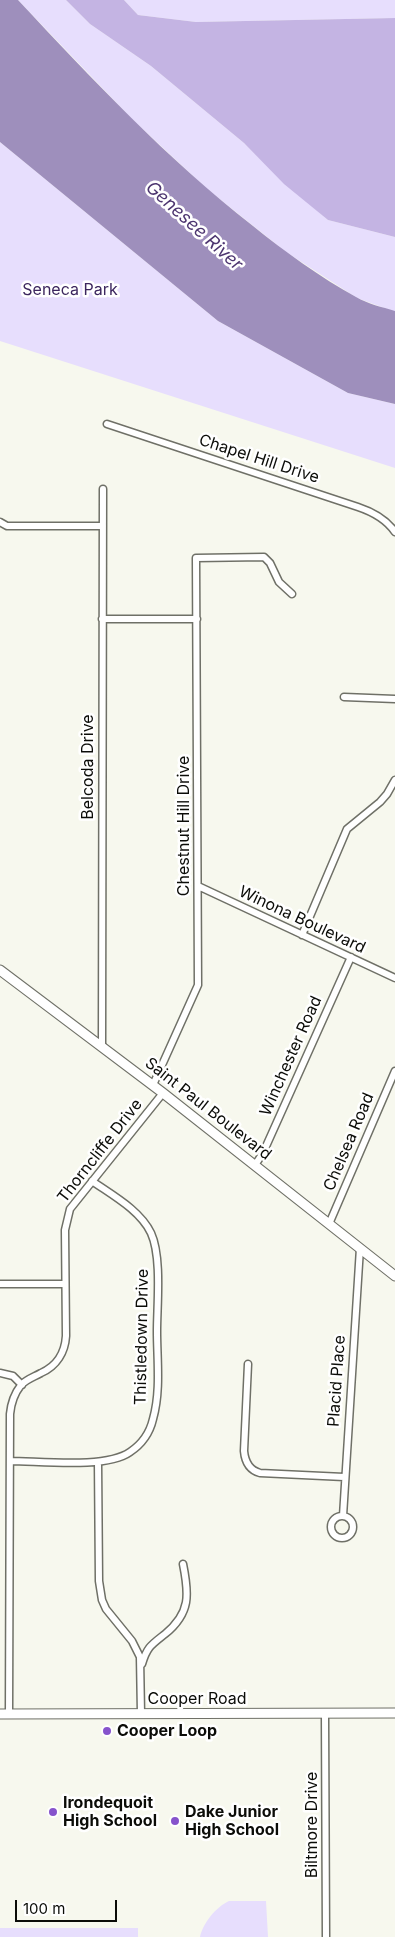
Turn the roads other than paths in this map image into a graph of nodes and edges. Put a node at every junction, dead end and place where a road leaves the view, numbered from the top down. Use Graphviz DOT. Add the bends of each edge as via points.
graph roads {
  1 [pos="107,424"];
  2 [pos="103,489"];
  3 [pos="0,522"];
  4 [pos="103,526"];
  5 [pos="395,532"];
  6 [pos="292,594"];
  7 [pos="196,618"];
  8 [pos="102,619"];
  9 [pos="344,697"];
  10 [pos="395,699"];
  11 [pos="395,780"];
  12 [pos="198,886"];
  13 [pos="302,935"];
  14 [pos="350,957"];
  15 [pos="0,970"];
  16 [pos="395,978"];
  17 [pos="102,1046"];
  18 [pos="395,1071"];
  19 [pos="152,1085"];
  20 [pos="163,1093"];
  21 [pos="255,1166"];
  22 [pos="92,1180"];
  23 [pos="329,1224"];
  24 [pos="360,1248"];
  25 [pos="395,1276"];
  26 [pos="0,1284"];
  27 [pos="65,1284"];
  28 [pos="248,1364"];
  29 [pos="0,1373"];
  30 [pos="22,1385"];
  31 [pos="10,1461"];
  32 [pos="98,1462"];
  33 [pos="344,1476"];
  34 [pos="342,1516"];
  35 [pos="183,1564"];
  36 [pos="141,1665"];
  37 [pos="4,1714"];
  38 [pos="141,1714"];
  39 [pos="325,1714"];
  40 [pos="395,1714"];
  41 [pos="326,1937"];
  1 -- 5 [label="street, Chapel Hill Drive" via="358,506 378,516"];
  2 -- 4 [label="street, Belcoda Drive"];
  3 -- 4 [label="street" via="7,526"];
  4 -- 8 [label="street, Belcoda Drive"];
  6 -- 7 [label="street, Chestnut Hill Drive" via="279,582 264,557 196,558"];
  7 -- 8 [label="street"];
  7 -- 12 [label="street, Chestnut Hill Drive"];
  8 -- 17 [label="street, Belcoda Drive"];
  9 -- 10 [label="street"];
  11 -- 13 [label="street" via="388,794 347,829"];
  12 -- 13 [label="street, Winona Boulevard"];
  12 -- 19 [label="street, Chestnut Hill Drive" via="198,985"];
  13 -- 14 [label="street, Winona Boulevard"];
  14 -- 16 [label="street, Winona Boulevard"];
  14 -- 21 [label="street, Winchester Road"];
  15 -- 17 [label="main road, Saint Paul Boulevard"];
  17 -- 19 [label="main road, Saint Paul Boulevard"];
  18 -- 23 [label="street, Chelsea Road"];
  19 -- 20 [label="main road, Saint Paul Boulevard"];
  20 -- 21 [label="main road, Saint Paul Boulevard"];
  20 -- 22 [label="street, Thorncliffe Drive"];
  21 -- 23 [label="main road, Saint Paul Boulevard"];
  22 -- 27 [label="street, Thorncliffe Drive" via="67,1218"];
  22 -- 32 [label="street, Thistledown Drive" via="144,1223 154,1243 157,1265 157,1396 153,1419 145,1437 135,1448 120,1458"];
  23 -- 24 [label="main road, Saint Paul Boulevard"];
  24 -- 25 [label="main road, Saint Paul Boulevard"];
  24 -- 33 [label="street, Placid Place"];
  26 -- 27 [label="street"];
  27 -- 30 [label="street, Thorncliffe Drive" via="64,1348 50,1368"];
  28 -- 33 [label="street" via="244,1451 248,1466 260,1473"];
  29 -- 30 [label="street" via="13,1376"];
  30 -- 31 [label="street" via="12,1402"];
  31 -- 32 [label="street, Thistledown Drive"];
  31 -- 37 [label="street"];
  32 -- 36 [label="street" via="100,1592 106,1609 136,1647"];
  33 -- 34 [label="street, Placid Place"];
  35 -- 36 [label="street" via="188,1594 184,1611 175,1625 149,1647"];
  36 -- 38 [label="street"];
  37 -- 38 [label="main road, Cooper Road"];
  38 -- 39 [label="main road, Cooper Road"];
  39 -- 40 [label="main road, Cooper Road"];
  39 -- 41 [label="street, Biltmore Drive"];
}
